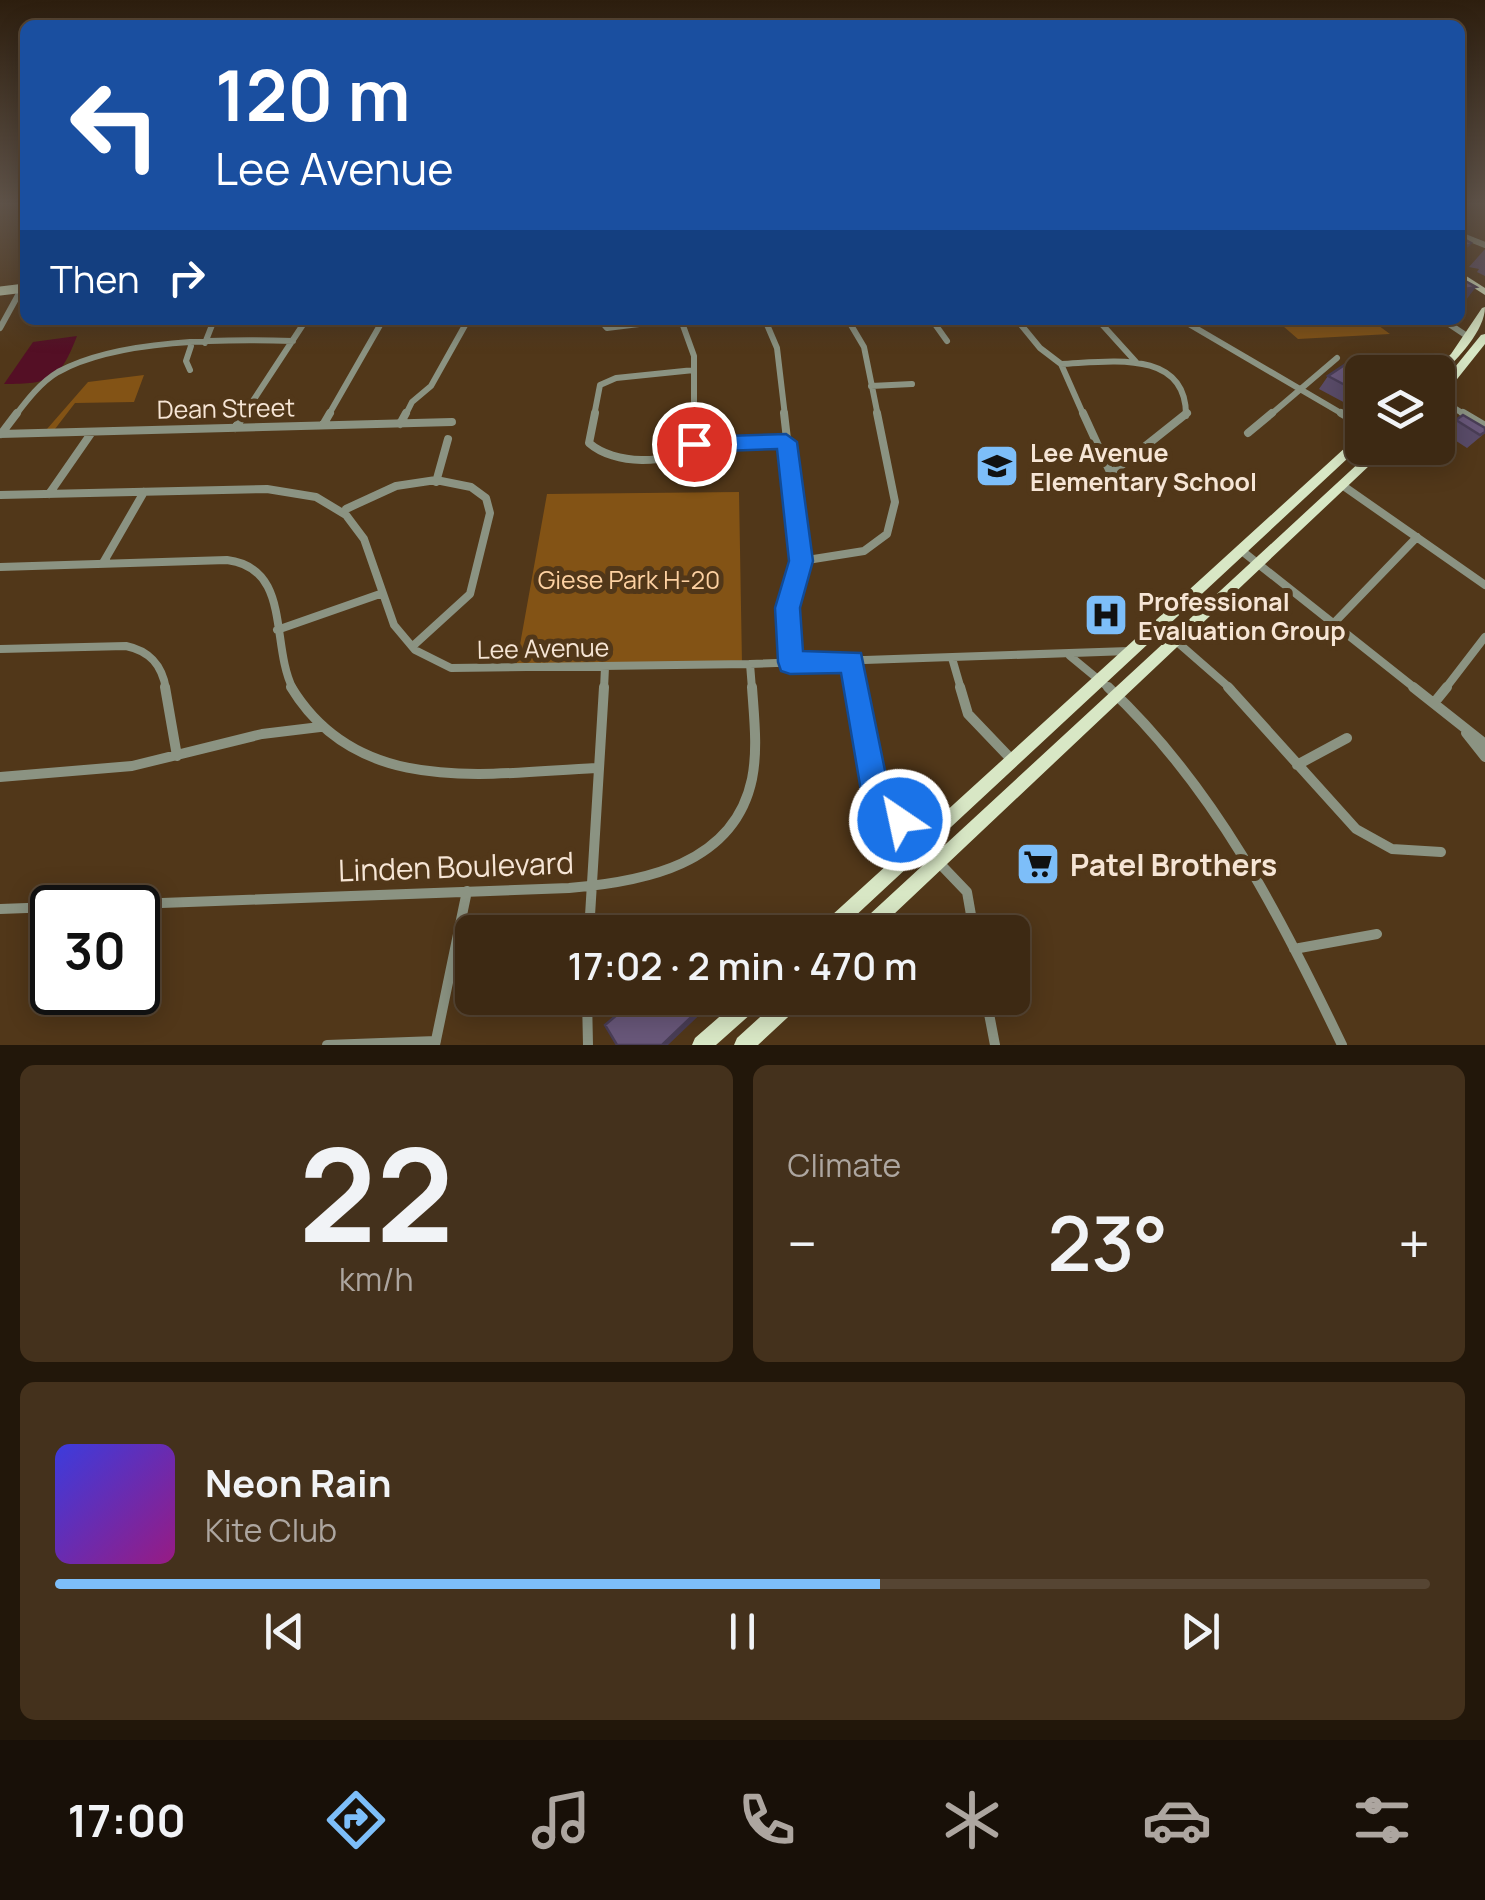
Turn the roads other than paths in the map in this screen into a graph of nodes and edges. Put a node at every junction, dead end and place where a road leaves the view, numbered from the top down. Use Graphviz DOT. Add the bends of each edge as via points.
graph roads {
  1 [pos="20,296"];
  2 [pos="1485,310"];
  3 [pos="212,325"];
  4 [pos="303,325"];
  5 [pos="380,325"];
  6 [pos="465,325"];
  7 [pos="604,325"];
  8 [pos="631,325"];
  9 [pos="683,325"];
  10 [pos="767,325"];
  11 [pos="851,325"];
  12 [pos="935,325"];
  13 [pos="1021,325"];
  14 [pos="1103,325"];
  15 [pos="1191,325"];
  16 [pos="1451,325"];
  17 [pos="0,328"];
  18 [pos="1467,336"];
  19 [pos="1485,337"];
  20 [pos="292,341"];
  21 [pos="947,342"];
  22 [pos="204,344"];
  23 [pos="190,346"];
  24 [pos="1455,356"];
  25 [pos="1337,358"];
  26 [pos="1136,362"];
  27 [pos="1062,364"];
  28 [pos="190,370"];
  29 [pos="694,370"];
  30 [pos="1455,375"];
  31 [pos="912,384"];
  32 [pos="871,386"];
  33 [pos="1298,388"];
  34 [pos="1455,407"];
  35 [pos="1345,415"];
  36 [pos="452,422"];
  37 [pos="400,424"];
  38 [pos="323,425"];
  39 [pos="1485,426"];
  40 [pos="234,428"];
  41 [pos="93,431"];
  42 [pos="1248,433"];
  43 [pos="0,434"];
  44 [pos="448,439"];
  45 [pos="786,442"];
  46 [pos="694,444"];
  47 [pos="1345,456"];
  48 [pos="1364,465"];
  49 [pos="1111,474"];
  50 [pos="436,482"];
  51 [pos="1342,485"];
  52 [pos="1075,490"];
  53 [pos="144,492"];
  54 [pos="49,494"];
  55 [pos="0,496"];
  56 [pos="346,509"];
  57 [pos="1417,537"];
  58 [pos="1242,551"];
  59 [pos="801,561"];
  60 [pos="103,564"];
  61 [pos="1258,564"];
  62 [pos="0,566"];
  63 [pos="1485,584"];
  64 [pos="380,594"];
  65 [pos="1334,624"];
  66 [pos="277,630"];
  67 [pos="1485,637"];
  68 [pos="1176,641"];
  69 [pos="414,645"];
  70 [pos="0,649"];
  71 [pos="1134,651"];
  72 [pos="1066,654"];
  73 [pos="952,658"];
  74 [pos="852,661"];
  75 [pos="790,662"];
  76 [pos="750,664"];
  77 [pos="604,666"];
  78 [pos="1100,680"];
  79 [pos="1118,695"];
  80 [pos="1434,704"];
  81 [pos="1454,720"];
  82 [pos="320,727"];
  83 [pos="1347,738"];
  84 [pos="1485,744"];
  85 [pos="177,756"];
  86 [pos="1485,757"];
  87 [pos="1011,759"];
  88 [pos="1298,765"];
  89 [pos="596,768"];
  90 [pos="0,777"];
  91 [pos="924,844"];
  92 [pos="1440,852"];
  93 [pos="940,861"];
  94 [pos="591,886"];
  95 [pos="467,892"];
  96 [pos="0,908"];
  97 [pos="590,915"];
  98 [pos="845,915"];
  99 [pos="881,915"];
  100 [pos="971,915"];
  101 [pos="1377,934"];
  102 [pos="1294,949"];
  103 [pos="587,1015"];
  104 [pos="735,1015"];
  105 [pos="776,1015"];
  106 [pos="989,1015"];
  107 [pos="435,1043"];
  108 [pos="327,1045"];
  109 [pos="588,1045"];
  110 [pos="702,1045"];
  111 [pos="744,1045"];
  112 [pos="994,1045"];
  113 [pos="1342,1045"];
  1 -- 17 [label="street"];
  2 -- 18 [label="main road"];
  3 -- 22 [label="street"];
  4 -- 20 [label="street"];
  5 -- 38 [label="street"];
  6 -- 37 [label="street"];
  7 -- 8 [label="street"];
  9 -- 29 [label="street"];
  10 -- 45 [label="street" via="777,348"];
  11 -- 32 [label="street" via="864,346"];
  12 -- 21 [label="street"];
  13 -- 27 [label="street"];
  14 -- 26 [label="street"];
  15 -- 33 [label="street"];
  16 -- 18 [label="street"];
  18 -- 24 [label="main road"];
  19 -- 30 [label="main road"];
  20 -- 22 [label="street"];
  20 -- 40 [label="street"];
  22 -- 23 [label="street"];
  23 -- 28 [label="street"];
  23 -- 43 [label="street" via="68,367 44,383"];
  25 -- 33 [label="street"];
  26 -- 27 [label="street"];
  26 -- 49 [label="street" via="1154,363 1174,377 1188,415"];
  27 -- 49 [label="street"];
  29 -- 46 [label="street"];
  29 -- 46 [label="street" via="600,385 589,442 612,458 679,456"];
  31 -- 32 [label="street"];
  32 -- 59 [label="street" via="894,522 869,550"];
  33 -- 35 [label="street"];
  33 -- 42 [label="street"];
  34 -- 39 [label="street"];
  36 -- 37 [label="street, Dean Street"];
  37 -- 38 [label="street, Dean Street"];
  38 -- 40 [label="street, Dean Street"];
  40 -- 41 [label="street, Dean Street"];
  41 -- 43 [label="street, Dean Street"];
  41 -- 54 [label="street"];
  44 -- 50 [label="street"];
  45 -- 46 [label="street"];
  45 -- 59 [label="street"];
  47 -- 58 [label="main road"];
  48 -- 51 [label="main road"];
  49 -- 52 [label="street"];
  50 -- 56 [label="street" via="382,489"];
  50 -- 69 [label="street" via="475,489 490,513 470,594"];
  51 -- 57 [label="street"];
  51 -- 61 [label="main road"];
  53 -- 54 [label="street"];
  53 -- 56 [label="street" via="278,489"];
  53 -- 60 [label="street"];
  54 -- 55 [label="street"];
  56 -- 64 [label="street, Lee Avenue" via="370,549"];
  57 -- 63 [label="street"];
  57 -- 65 [label="street"];
  58 -- 61 [label="street"];
  58 -- 71 [label="main road"];
  59 -- 75 [label="street" via="788,608"];
  60 -- 62 [label="street"];
  60 -- 66 [label="street" via="247,563 268,582"];
  61 -- 65 [label="street"];
  61 -- 68 [label="main road"];
  64 -- 66 [label="street"];
  64 -- 69 [label="street, Lee Avenue" via="388,621"];
  65 -- 80 [label="street"];
  66 -- 82 [label="street" via="283,666"];
  67 -- 80 [label="street"];
  68 -- 79 [label="main road"];
  68 -- 88 [label="street" via="1239,696"];
  69 -- 77 [label="street, Lee Avenue" via="436,663 468,670"];
  70 -- 85 [label="street" via="144,650 163,672"];
  71 -- 72 [label="street, Lee Avenue"];
  71 -- 78 [label="main road"];
  72 -- 73 [label="street, Lee Avenue"];
  72 -- 78 [label="street"];
  73 -- 74 [label="street, Lee Avenue"];
  73 -- 87 [label="street" via="968,714"];
  74 -- 75 [label="street, Lee Avenue"];
  74 -- 91 [label="street" via="876,797"];
  75 -- 76 [label="street, Lee Avenue"];
  76 -- 77 [label="street, Lee Avenue"];
  76 -- 94 [label="street, Linden Boulevard" via="753,773 731,824 674,868 636,882"];
  77 -- 89 [label="street"];
  78 -- 79 [label="street"];
  78 -- 87 [label="main road"];
  79 -- 93 [label="main road"];
  79 -- 102 [label="street" via="1207,802"];
  80 -- 81 [label="street"];
  81 -- 84 [label="street"];
  81 -- 86 [label="street"];
  82 -- 85 [label="street"];
  82 -- 89 [label="street" via="380,761 414,770"];
  83 -- 88 [label="street"];
  85 -- 90 [label="street" via="82,773"];
  87 -- 91 [label="main road"];
  88 -- 92 [label="street" via="1365,834 1392,849"];
  89 -- 94 [label="street"];
  91 -- 93 [label="street"];
  91 -- 98 [label="main road"];
  93 -- 99 [label="main road"];
  93 -- 100 [label="street" via="967,892"];
  94 -- 95 [label="street, Linden Boulevard"];
  94 -- 97 [label="street"];
  95 -- 96 [label="street, Linden Boulevard"];
  95 -- 107 [label="street"];
  101 -- 102 [label="street"];
  102 -- 113 [label="street"];
  103 -- 109 [label="street"];
  104 -- 110 [label="main road"];
  105 -- 111 [label="main road"];
  106 -- 112 [label="street"];
  107 -- 108 [label="street"];
}
